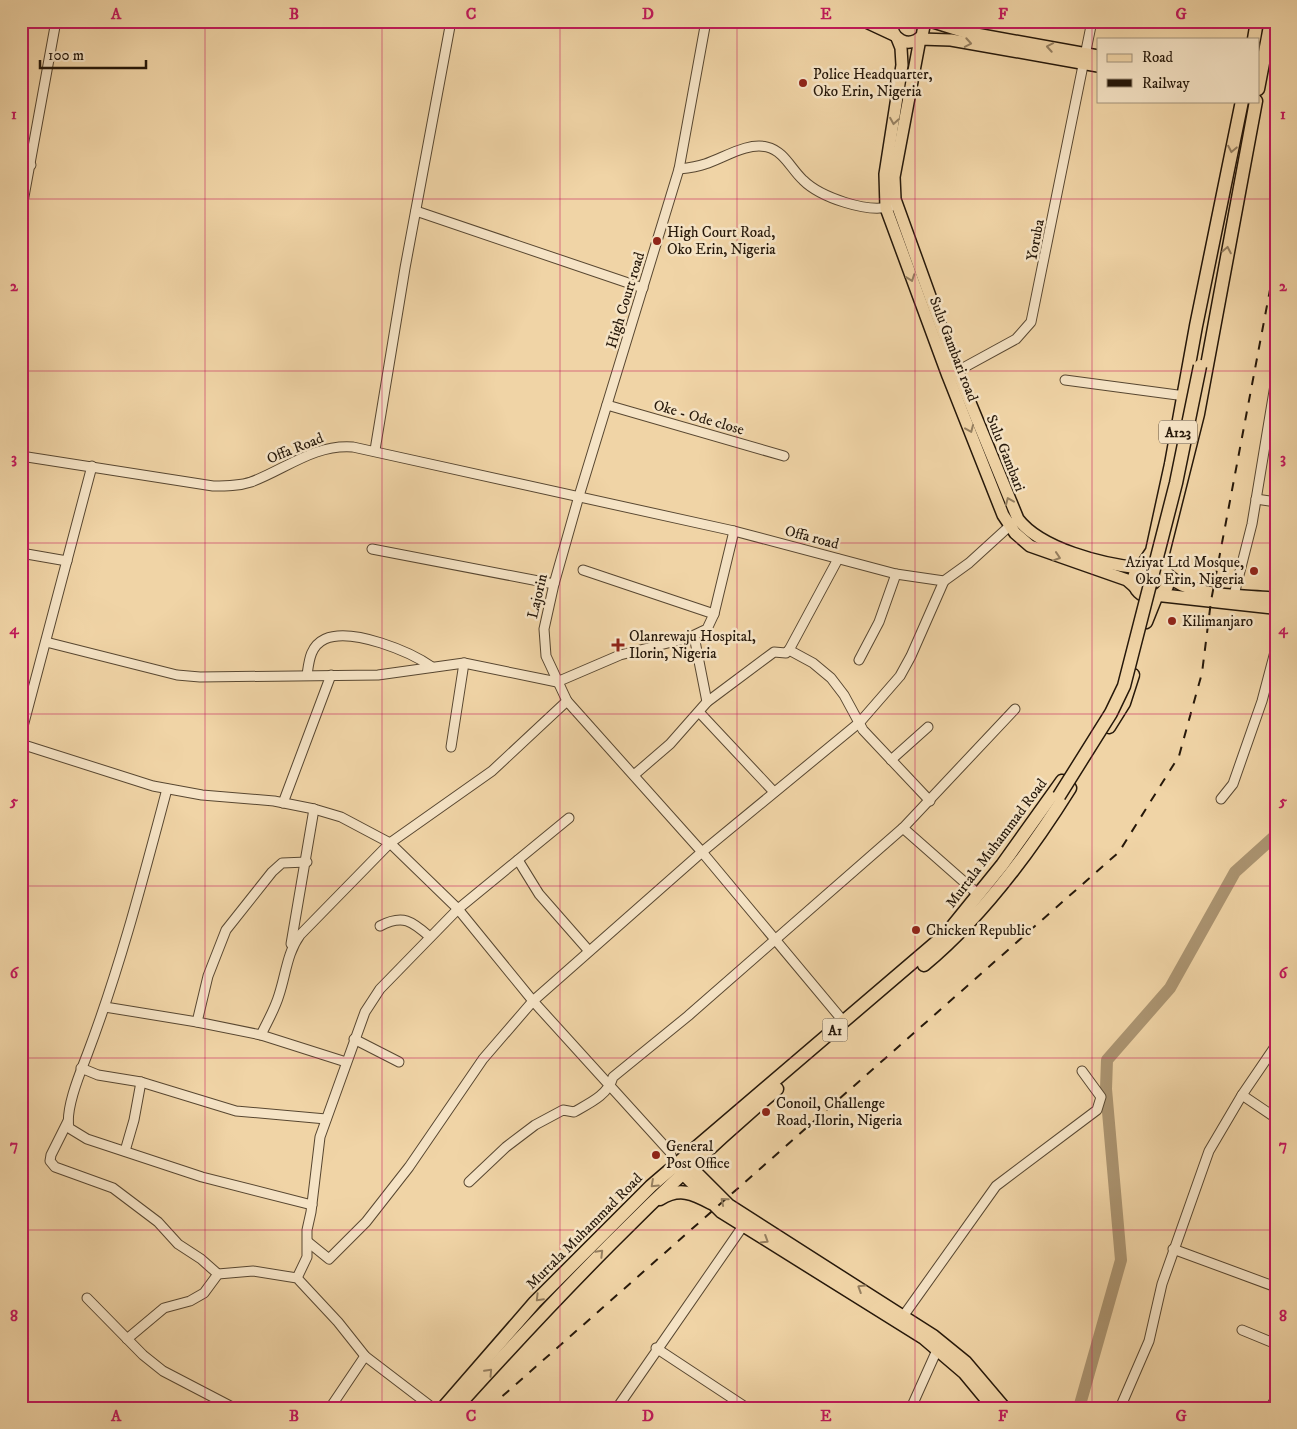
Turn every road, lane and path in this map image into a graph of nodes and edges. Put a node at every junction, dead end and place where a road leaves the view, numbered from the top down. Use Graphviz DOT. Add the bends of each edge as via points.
graph roads {
  1 [pos="56,21"];
  2 [pos="451,21"];
  3 [pos="706,21"];
  4 [pos="864,21"];
  5 [pos="892,21"];
  6 [pos="925,21"];
  7 [pos="930,21"];
  8 [pos="1092,21"];
  9 [pos="1257,21"];
  10 [pos="1271,21"];
  11 [pos="896,37"];
  12 [pos="1254,38"];
  13 [pos="920,39"];
  14 [pos="1097,56"];
  15 [pos="1085,59"];
  16 [pos="1097,65"];
  17 [pos="1260,78"];
  18 [pos="1242,102"];
  19 [pos="1256,102"];
  20 [pos="21,164"];
  21 [pos="31,165"];
  22 [pos="679,169"];
  23 [pos="891,206"];
  24 [pos="416,212"];
  25 [pos="21,213"];
  26 [pos="643,288"];
  27 [pos="1204,295"];
  28 [pos="1218,298"];
  29 [pos="1198,366"];
  30 [pos="952,374"];
  31 [pos="1276,379"];
  32 [pos="1064,380"];
  33 [pos="1185,396"];
  34 [pos="607,405"];
  35 [pos="374,450"];
  36 [pos="21,456"];
  37 [pos="784,456"];
  38 [pos="92,466"];
  39 [pos="579,496"];
  40 [pos="1256,499"];
  41 [pos="1276,502"];
  42 [pos="1014,522"];
  43 [pos="734,531"];
  44 [pos="372,549"];
  45 [pos="21,553"];
  46 [pos="838,558"];
  47 [pos="67,561"];
  48 [pos="1140,567"];
  49 [pos="583,570"];
  50 [pos="1165,572"];
  51 [pos="896,574"];
  52 [pos="944,581"];
  53 [pos="554,584"];
  54 [pos="1138,590"];
  55 [pos="1234,595"];
  56 [pos="1157,596"];
  57 [pos="1276,599"];
  58 [pos="1276,608"];
  59 [pos="714,614"];
  60 [pos="694,636"];
  61 [pos="46,642"];
  62 [pos="1276,648"];
  63 [pos="789,650"];
  64 [pos="859,660"];
  65 [pos="464,663"];
  66 [pos="432,667"];
  67 [pos="307,675"];
  68 [pos="331,675"];
  69 [pos="557,682"];
  70 [pos="568,701"];
  71 [pos="707,702"];
  72 [pos="1015,708"];
  73 [pos="699,712"];
  74 [pos="860,722"];
  75 [pos="928,727"];
  76 [pos="21,734"];
  77 [pos="21,744"];
  78 [pos="451,747"];
  79 [pos="891,760"];
  80 [pos="634,775"];
  81 [pos="167,789"];
  82 [pos="774,792"];
  83 [pos="1221,799"];
  84 [pos="930,801"];
  85 [pos="283,803"];
  86 [pos="314,809"];
  87 [pos="569,818"];
  88 [pos="903,828"];
  89 [pos="390,843"];
  90 [pos="702,852"];
  91 [pos="518,860"];
  92 [pos="307,862"];
  93 [pos="1007,868"];
  94 [pos="979,895"];
  95 [pos="458,908"];
  96 [pos="380,926"];
  97 [pos="430,936"];
  98 [pos="775,939"];
  99 [pos="290,952"];
  100 [pos="589,952"];
  101 [pos="533,1002"];
  102 [pos="105,1007"];
  103 [pos="197,1022"];
  104 [pos="844,1022"];
  105 [pos="261,1035"];
  106 [pos="354,1039"];
  107 [pos="1276,1045"];
  108 [pos="346,1062"];
  109 [pos="399,1062"];
  110 [pos="82,1068"];
  111 [pos="1082,1071"];
  112 [pos="141,1082"];
  113 [pos="610,1087"];
  114 [pos="1242,1095"];
  115 [pos="1276,1118"];
  116 [pos="326,1119"];
  117 [pos="68,1121"];
  118 [pos="125,1152"];
  119 [pos="682,1165"];
  120 [pos="469,1182"];
  121 [pos="711,1203"];
  122 [pos="312,1205"];
  123 [pos="645,1208"];
  124 [pos="744,1226"];
  125 [pos="308,1242"];
  126 [pos="1174,1249"];
  127 [pos="218,1274"];
  128 [pos="297,1278"];
  129 [pos="1276,1287"];
  130 [pos="87,1298"];
  131 [pos="904,1315"];
  132 [pos="1242,1330"];
  133 [pos="127,1340"];
  134 [pos="1276,1344"];
  135 [pos="656,1348"];
  136 [pos="937,1350"];
  137 [pos="365,1356"];
  138 [pos="1276,1398"];
  139 [pos="234,1408"];
  140 [pos="330,1408"];
  141 [pos="433,1408"];
  142 [pos="443,1408"];
  143 [pos="456,1408"];
  144 [pos="617,1408"];
  145 [pos="747,1408"];
  146 [pos="911,1408"];
  147 [pos="993,1408"];
  148 [pos="1005,1408"];
  149 [pos="1120,1408"];
  150 [pos="1270,1408"];
  1 -- 21 [label="street"];
  2 -- 24 [label="street"];
  3 -- 22 [label="street, High Court road"];
  4 -- 11 [label="main road"];
  5 -- 11 [label="main road, Sulu Gambari road"];
  6 -- 13 [label="main road" via="925,33"];
  15 -- 7 [label="main road, one-way"];
  8 -- 15 [label="street, Yoruba"];
  9 -- 12 [label="highway"];
  10 -- 17 [label="highway"];
  11 -- 13 [label="main road" via="908,43"];
  11 -- 23 [label="main road, Sulu Gambari road, one-way" via="902,65 885,174"];
  13 -- 15 [label="main road, one-way" via="951,40"];
  13 -- 23 [label="main road"];
  14 -- 15 [label="main road"];
  15 -- 16 [label="main road"];
  15 -- 30 [label="street, Yoruba" via="1031,322 1016,339"];
  18 -- 27 [label="highway, Murtala Muhammad Road / A123, one-way"];
  28 -- 19 [label="highway, Murtala Muhammad Road / A123, one-way"];
  20 -- 21 [label="street"];
  21 -- 25 [label="street"];
  22 -- 23 [label="street" via="705,165 747,148 765,146 780,154 804,181 824,193 872,208"];
  22 -- 26 [label="street, High Court road"];
  23 -- 30 [label="main road, Sulu Gambari road"];
  24 -- 26 [label="street"];
  24 -- 35 [label="street"];
  26 -- 34 [label="street, High Court road"];
  27 -- 29 [label="highway, Murtala Muhammad Road / A123"];
  27 -- 33 [label="highway, Murtala Muhammad Road / A123"];
  28 -- 29 [label="highway, Murtala Muhammad Road / A123"];
  28 -- 50 [label="highway, Murtala Muhammad Road / A123" via="1198,414 1162,557"];
  29 -- 93 [label="highway, Murtala Muhammad Road / A123, bridge" via="1120,684 1099,727"];
  30 -- 42 [label="main road, Sulu Gambari road"];
  31 -- 40 [label="street"];
  32 -- 33 [label="street"];
  33 -- 48 [label="highway, Murtala Muhammad Road / A123" via="1152,551"];
  34 -- 37 [label="street, Oke - Ode close"];
  34 -- 39 [label="street, High Court road"];
  35 -- 38 [label="street, Offa Road" via="340,446 327,448 252,482 234,486 213,486"];
  35 -- 39 [label="street, Offa Road"];
  36 -- 38 [label="street, Offa Road"];
  38 -- 47 [label="street"];
  39 -- 43 [label="street, Offa road"];
  39 -- 53 [label="street, Lajorin"];
  40 -- 41 [label="street"];
  40 -- 55 [label="street" via="1243,567"];
  42 -- 48 [label="main road" via="1051,544 1102,561"];
  42 -- 52 [label="street"];
  42 -- 54 [label="main road, Sulu Gambari road, one-way" via="1030,546 1120,578"];
  43 -- 46 [label="street, Offa road"];
  43 -- 59 [label="street"];
  44 -- 53 [label="street"];
  45 -- 47 [label="street"];
  46 -- 51 [label="street, Offa road"];
  46 -- 63 [label="street"];
  47 -- 61 [label="street"];
  48 -- 50 [label="highway" via="1154,564"];
  48 -- 54 [label="highway, A1" via="1134,575"];
  49 -- 59 [label="street"];
  50 -- 55 [label="highway" via="1184,586"];
  50 -- 56 [label="highway, A1" via="1167,586"];
  51 -- 52 [label="street, Offa road"];
  51 -- 64 [label="street"];
  52 -- 74 [label="street" via="900,676"];
  53 -- 69 [label="street, Lajorin" via="543,640"];
  54 -- 56 [label="highway" via="1147,597"];
  54 -- 93 [label="highway, Murtala Muhammad Road / A1" via="1140,609 1117,696"];
  55 -- 57 [label="highway"];
  56 -- 58 [label="highway"];
  56 -- 93 [label="highway, Murtala Muhammad Road / A1" via="1149,609 1124,703 1055,812"];
  59 -- 60 [label="street" via="707,629"];
  60 -- 69 [label="street" via="620,655"];
  60 -- 71 [label="street"];
  61 -- 67 [label="street" via="200,678"];
  61 -- 76 [label="street"];
  62 -- 83 [label="street" via="1262,701 1233,784"];
  63 -- 71 [label="street" via="786,653 774,652"];
  63 -- 74 [label="street" via="831,678"];
  65 -- 66 [label="street"];
  65 -- 69 [label="street"];
  65 -- 78 [label="street"];
  66 -- 67 [label="street" via="401,650 364,639 336,637 326,638 312,651"];
  66 -- 68 [label="street" via="403,673"];
  67 -- 68 [label="street"];
  68 -- 85 [label="street"];
  69 -- 70 [label="street, Lajorin"];
  70 -- 80 [label="street, Lajorin"];
  70 -- 89 [label="street" via="492,771"];
  71 -- 73 [label="street"];
  72 -- 84 [label="street"];
  73 -- 80 [label="street" via="665,749"];
  73 -- 82 [label="street"];
  74 -- 79 [label="street" via="863,730"];
  74 -- 82 [label="street"];
  75 -- 79 [label="street"];
  77 -- 81 [label="street"];
  79 -- 84 [label="street"];
  80 -- 90 [label="street, Lajorin"];
  81 -- 85 [label="street"];
  81 -- 102 [label="street" via="135,912"];
  82 -- 90 [label="street"];
  84 -- 88 [label="street"];
  85 -- 86 [label="street"];
  86 -- 89 [label="street" via="341,817"];
  86 -- 92 [label="street"];
  87 -- 91 [label="street"];
  88 -- 94 [label="street"];
  88 -- 98 [label="street"];
  89 -- 95 [label="street"];
  89 -- 99 [label="street" via="300,935"];
  90 -- 98 [label="street, Lajorin"];
  90 -- 100 [label="street"];
  91 -- 95 [label="street"];
  91 -- 100 [label="street" via="539,894"];
  92 -- 99 [label="street"];
  92 -- 103 [label="street" via="282,863 226,930 208,976"];
  93 -- 94 [label="highway, Murtala Muhammad Road / A1"];
  93 -- 119 [label="highway, Murtala Muhammad Road / A1" via="971,919 939,953"];
  94 -- 104 [label="highway, Murtala Muhammad Road / A1" via="948,933"];
  95 -- 97 [label="street"];
  95 -- 101 [label="street"];
  96 -- 97 [label="street" via="391,920 408,920"];
  97 -- 106 [label="street" via="380,989 365,1012"];
  98 -- 104 [label="street, Lajorin"];
  98 -- 113 [label="street" via="613,1077"];
  99 -- 105 [label="street" via="279,997"];
  100 -- 101 [label="street"];
  101 -- 113 [label="street"];
  101 -- 125 [label="street" via="483,1059 409,1167 366,1222 329,1258"];
  102 -- 103 [label="street"];
  102 -- 110 [label="street"];
  103 -- 105 [label="street"];
  104 -- 119 [label="highway, Murtala Muhammad Road / A1"];
  105 -- 108 [label="street"];
  106 -- 108 [label="street"];
  106 -- 109 [label="street"];
  107 -- 114 [label="street"];
  108 -- 116 [label="street"];
  110 -- 112 [label="street" via="98,1075"];
  110 -- 117 [label="street"];
  111 -- 131 [label="street" via="1101,1097 1097,1110 996,1186"];
  112 -- 116 [label="street" via="236,1111"];
  112 -- 118 [label="street"];
  113 -- 119 [label="street"];
  113 -- 120 [label="street" via="574,1112 562,1110 535,1125"];
  114 -- 115 [label="street"];
  114 -- 126 [label="street" via="1210,1151"];
  116 -- 122 [label="street"];
  117 -- 118 [label="street" via="69,1128 87,1139"];
  117 -- 127 [label="street" via="51,1155 54,1167 113,1188"];
  118 -- 122 [label="street" via="202,1177"];
  119 -- 121 [label="main road"];
  119 -- 123 [label="highway, Murtala Muhammad Road / A1"];
  131 -- 119 [label="main road, one-way" via="736,1211"];
  119 -- 142 [label="highway, Murtala Muhammad Road / A1, one-way" via="535,1302"];
  121 -- 123 [label="highway" via="694,1194 681,1192 666,1195"];
  121 -- 124 [label="main road"];
  122 -- 125 [label="street" via="306,1230"];
  143 -- 123 [label="highway, Murtala Muhammad Road / A1, one-way" via="547,1307"];
  124 -- 135 [label="street"];
  124 -- 136 [label="main road, one-way"];
  125 -- 128 [label="street"];
  126 -- 129 [label="street"];
  126 -- 149 [label="street" via="1149,1341"];
  127 -- 128 [label="street" via="253,1271"];
  127 -- 133 [label="street" via="204,1293 164,1308"];
  128 -- 137 [label="street"];
  130 -- 133 [label="street"];
  131 -- 148 [label="main road" via="966,1362"];
  132 -- 134 [label="street"];
  133 -- 139 [label="street" via="163,1371"];
  135 -- 144 [label="street"];
  135 -- 145 [label="street"];
  136 -- 146 [label="street"];
  136 -- 147 [label="main road" via="964,1372"];
  137 -- 140 [label="street"];
  137 -- 141 [label="street"];
  138 -- 150 [label="street"];
}
